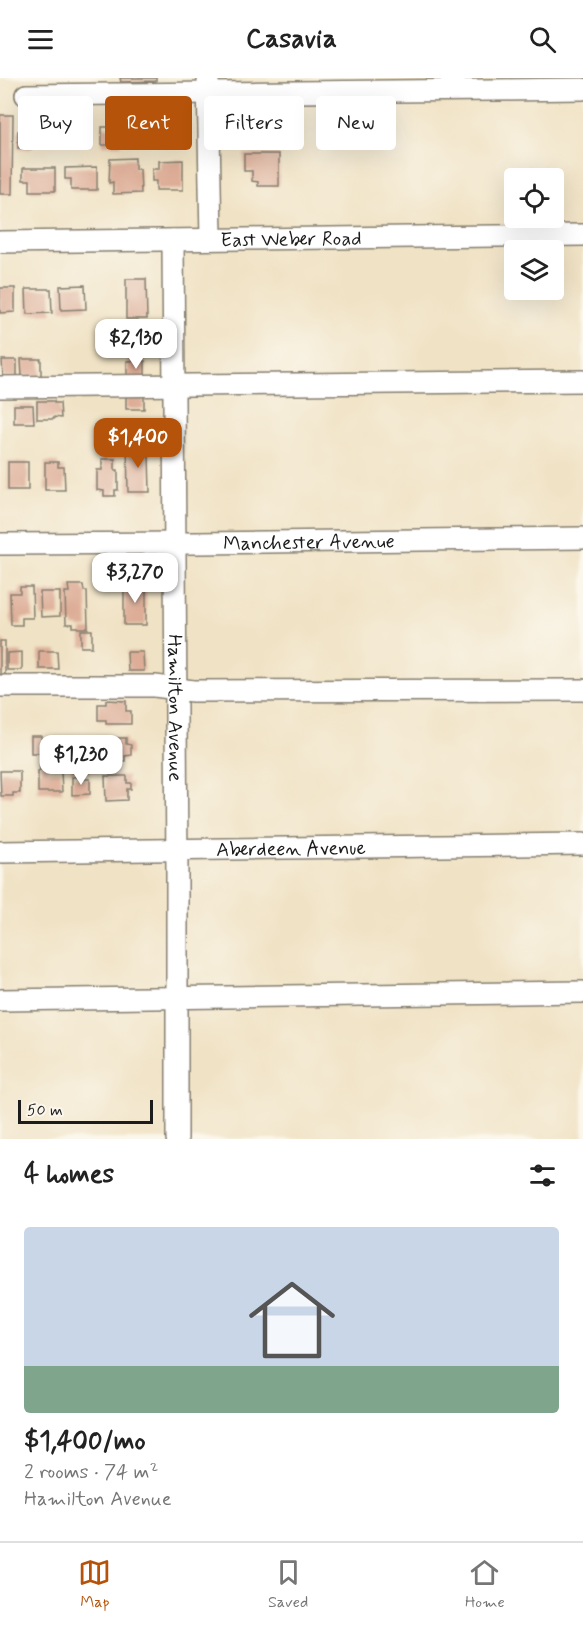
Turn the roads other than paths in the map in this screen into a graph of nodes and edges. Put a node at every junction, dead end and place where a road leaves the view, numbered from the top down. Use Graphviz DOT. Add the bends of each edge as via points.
graph roads {
  1 [pos="208,86"];
  2 [pos="583,88"];
  3 [pos="26,95"];
  4 [pos="583,235"];
  5 [pos="211,239"];
  6 [pos="172,240"];
  7 [pos="0,242"];
  8 [pos="583,381"];
  9 [pos="174,385"];
  10 [pos="0,387"];
  11 [pos="583,538"];
  12 [pos="174,543"];
  13 [pos="0,544"];
  14 [pos="0,686"];
  15 [pos="174,688"];
  16 [pos="583,690"];
  17 [pos="583,844"];
  18 [pos="177,849"];
  19 [pos="0,852"];
  20 [pos="583,992"];
  21 [pos="177,998"];
  22 [pos="0,1000"];
  23 [pos="177,1139"];
  1 -- 2 [label="street"];
  1 -- 3 [label="street"];
  1 -- 5 [label="street"];
  4 -- 5 [label="street, East Weber Road"];
  5 -- 6 [label="street, East Weber Road"];
  6 -- 7 [label="street, East Weber Road"];
  6 -- 9 [label="street, Hamilton Avenue"];
  8 -- 9 [label="street"];
  9 -- 10 [label="street"];
  9 -- 12 [label="street, Hamilton Avenue"];
  11 -- 12 [label="street, Manchester Avenue"];
  12 -- 13 [label="street, Manchester Avenue"];
  12 -- 15 [label="street, Hamilton Avenue"];
  14 -- 15 [label="street"];
  15 -- 16 [label="street"];
  15 -- 18 [label="street, Hamilton Avenue"];
  17 -- 18 [label="street, Aberdeen Avenue"];
  18 -- 19 [label="street, Aberdeen Avenue"];
  18 -- 21 [label="street, Hamilton Avenue"];
  20 -- 21 [label="street"];
  21 -- 22 [label="street"];
  21 -- 23 [label="street, Hamilton Avenue"];
}
